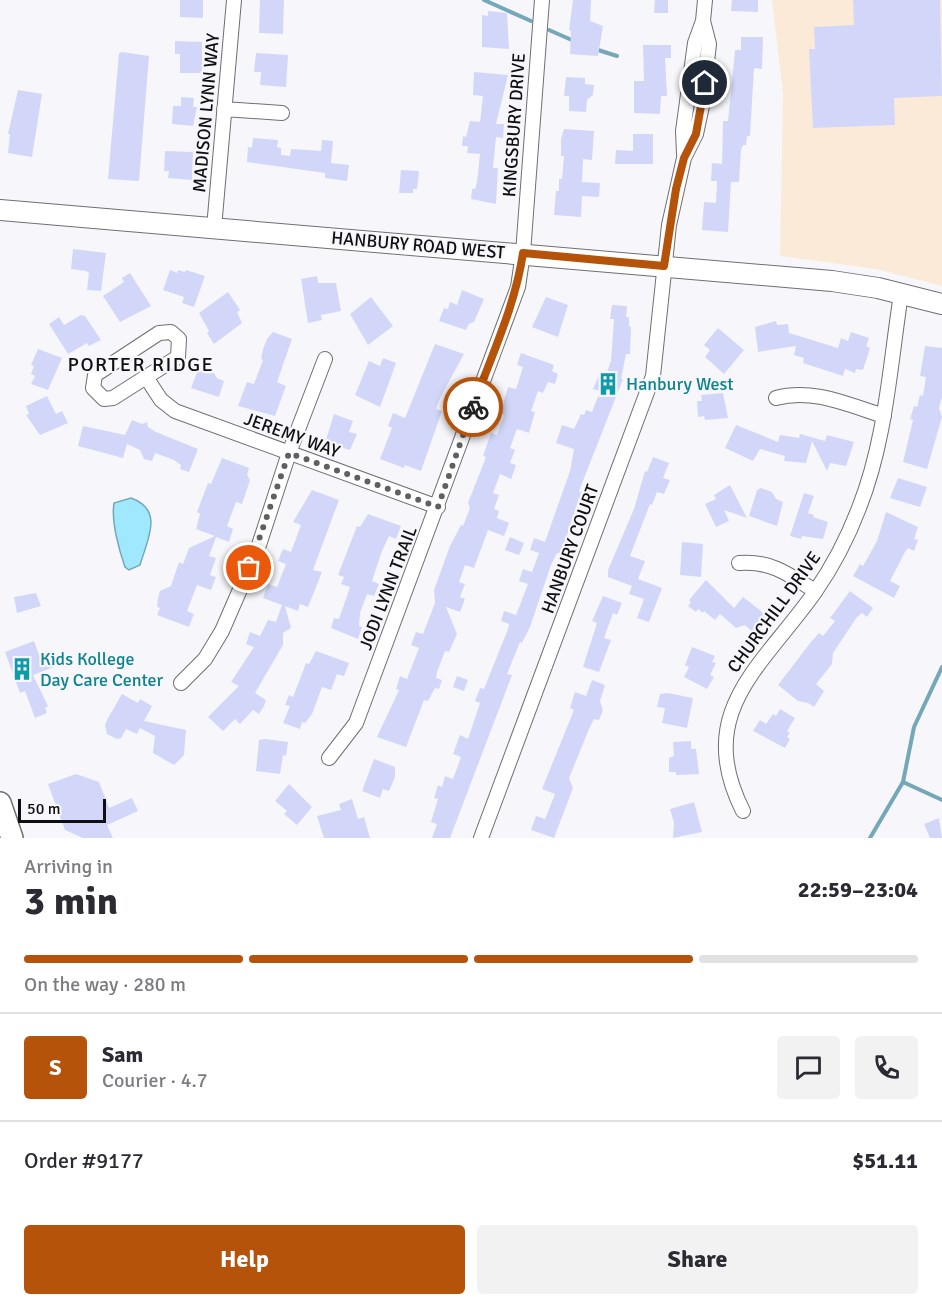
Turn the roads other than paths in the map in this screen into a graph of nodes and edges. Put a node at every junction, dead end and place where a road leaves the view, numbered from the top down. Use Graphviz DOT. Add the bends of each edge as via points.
graph roads {
  1 [pos="234,0"];
  2 [pos="542,0"];
  3 [pos="705,0"];
  4 [pos="224,109"];
  5 [pos="282,113"];
  6 [pos="0,210"];
  7 [pos="214,228"];
  8 [pos="523,253"];
  9 [pos="664,266"];
  10 [pos="901,294"];
  11 [pos="942,304"];
  12 [pos="325,360"];
  13 [pos="146,377"];
  14 [pos="776,398"];
  15 [pos="884,416"];
  16 [pos="289,453"];
  17 [pos="438,507"];
  18 [pos="739,563"];
  19 [pos="815,591"];
  20 [pos="181,683"];
  21 [pos="329,758"];
  22 [pos="0,803"];
  23 [pos="743,812"];
  24 [pos="12,838"];
  25 [pos="481,838"];
  1 -- 4 [label="street, MADISON LYNN WAY"];
  2 -- 8 [label="street, KINGSBURY DRIVE"];
  3 -- 9 [label="street, HANBURY COURT" via="695,43 696,134 684,158"];
  4 -- 5 [label="street"];
  4 -- 7 [label="street, MADISON LYNN WAY"];
  6 -- 7 [label="main road, HANBURY ROAD WEST"];
  7 -- 8 [label="main road, HANBURY ROAD WEST"];
  8 -- 9 [label="main road, HANBURY ROAD WEST"];
  8 -- 17 [label="street, JODI LYNN TRAIL" via="512,305"];
  9 -- 10 [label="main road, HANBURY ROAD WEST" via="832,281"];
  9 -- 25 [label="street, HANBURY COURT" via="653,376"];
  10 -- 11 [label="main road, HANBURY ROAD WEST"];
  10 -- 15 [label="street, CHURCHILL DRIVE"];
  12 -- 16 [label="street"];
  13 -- 13 [label="street" via="112,398 104,399 93,388 95,375 159,333 171,332 179,339 178,357"];
  13 -- 16 [label="street, JEREMY WAY" via="175,411"];
  14 -- 15 [label="street" via="817,395"];
  15 -- 19 [label="street, CHURCHILL DRIVE" via="875,462 860,507"];
  16 -- 17 [label="street, JEREMY WAY"];
  16 -- 20 [label="street" via="258,548 222,631 205,659"];
  17 -- 21 [label="street, JODI LYNN TRAIL" via="356,723"];
  18 -- 19 [label="street" via="771,565"];
  19 -- 23 [label="street, CHURCHILL DRIVE" via="752,674 729,718 726,766"];
  22 -- 24 [label="main road"];
}
